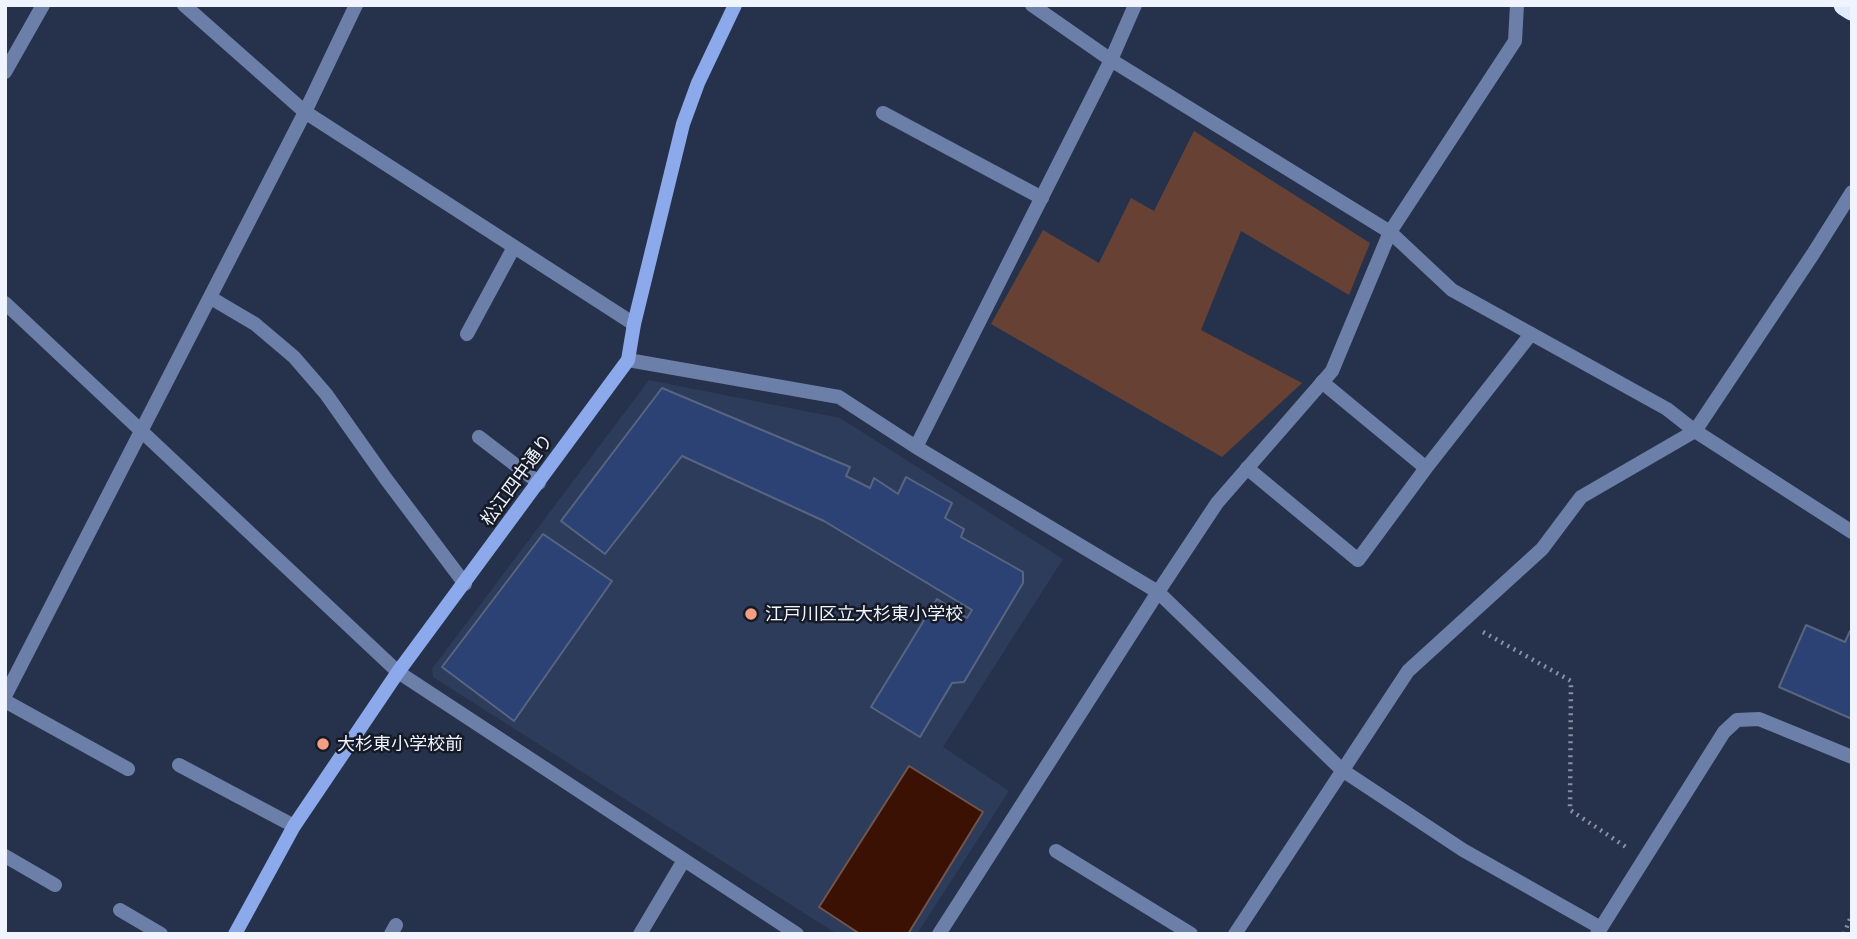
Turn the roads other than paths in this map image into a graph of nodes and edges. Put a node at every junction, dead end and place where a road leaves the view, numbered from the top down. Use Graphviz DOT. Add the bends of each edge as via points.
graph roads {
  1 [pos="43,5"];
  2 [pos="184,5"];
  3 [pos="356,5"];
  4 [pos="734,5"];
  5 [pos="1032,5"];
  6 [pos="1135,5"];
  7 [pos="1517,5"];
  8 [pos="1844,5"];
  9 [pos="1852,10"];
  10 [pos="1111,60"];
  11 [pos="5,72"];
  12 [pos="306,112"];
  13 [pos="883,113"];
  14 [pos="1852,192"];
  15 [pos="1042,198"];
  16 [pos="1390,232"];
  17 [pos="514,247"];
  18 [pos="211,298"];
  19 [pos="5,303"];
  20 [pos="634,324"];
  21 [pos="467,334"];
  22 [pos="1531,334"];
  23 [pos="628,360"];
  24 [pos="1322,382"];
  25 [pos="1695,431"];
  26 [pos="142,433"];
  27 [pos="479,437"];
  28 [pos="916,447"];
  29 [pos="1247,468"];
  30 [pos="1426,468"];
  31 [pos="539,483"];
  32 [pos="1852,532"];
  33 [pos="465,584"];
  34 [pos="1157,592"];
  35 [pos="398,673"];
  36 [pos="5,698"];
  37 [pos="1852,757"];
  38 [pos="179,765"];
  39 [pos="128,769"];
  40 [pos="1342,770"];
  41 [pos="294,826"];
  42 [pos="1056,851"];
  43 [pos="5,856"];
  44 [pos="684,860"];
  45 [pos="55,885"];
  46 [pos="120,910"];
  47 [pos="241,931"];
  48 [pos="1599,931"];
  49 [pos="161,934"];
  50 [pos="640,934"];
  51 [pos="797,934"];
  52 [pos="939,934"];
  53 [pos="1191,934"];
  54 [pos="1235,934"];
  1 -- 11 [label="street"];
  2 -- 12 [label="street"];
  3 -- 12 [label="street"];
  4 -- 20 [label="street, 松江四中通り" via="683,124"];
  5 -- 10 [label="street"];
  6 -- 10 [label="street"];
  7 -- 16 [label="street" via="1515,41"];
  8 -- 9 [label="highway"];
  10 -- 15 [label="street"];
  10 -- 16 [label="street"];
  12 -- 17 [label="street"];
  12 -- 18 [label="street"];
  13 -- 15 [label="street"];
  14 -- 25 [label="street"];
  15 -- 28 [label="street"];
  16 -- 22 [label="street" via="1452,290"];
  16 -- 24 [label="street" via="1332,371"];
  17 -- 20 [label="street"];
  17 -- 21 [label="street"];
  18 -- 26 [label="street"];
  18 -- 33 [label="street" via="255,324 294,357"];
  19 -- 26 [label="street"];
  20 -- 23 [label="street, 松江四中通り"];
  22 -- 25 [label="street" via="1667,409"];
  22 -- 30 [label="street"];
  23 -- 28 [label="street" via="839,397"];
  23 -- 31 [label="street, 松江四中通り"];
  24 -- 29 [label="street"];
  24 -- 30 [label="street"];
  25 -- 32 [label="street"];
  25 -- 40 [label="street" via="1581,497 1542,549 1408,671"];
  26 -- 35 [label="street"];
  26 -- 36 [label="street"];
  27 -- 31 [label="street"];
  28 -- 34 [label="street"];
  29 -- 30 [label="street" via="1359,560"];
  29 -- 34 [label="street" via="1217,503"];
  31 -- 33 [label="street, 松江四中通り"];
  33 -- 35 [label="street, 松江四中通り"];
  34 -- 40 [label="street"];
  34 -- 52 [label="street"];
  35 -- 41 [label="street, 松江四中通り"];
  35 -- 44 [label="street"];
  36 -- 39 [label="street"];
  37 -- 48 [label="street" via="1759,719 1737,720 1724,732"];
  38 -- 41 [label="street"];
  40 -- 48 [label="street" via="1463,850"];
  40 -- 54 [label="street"];
  41 -- 47 [label="street, 松江四中通り"];
  42 -- 53 [label="street"];
  43 -- 45 [label="street"];
  44 -- 50 [label="street"];
  44 -- 51 [label="street"];
  46 -- 49 [label="street"];
}
